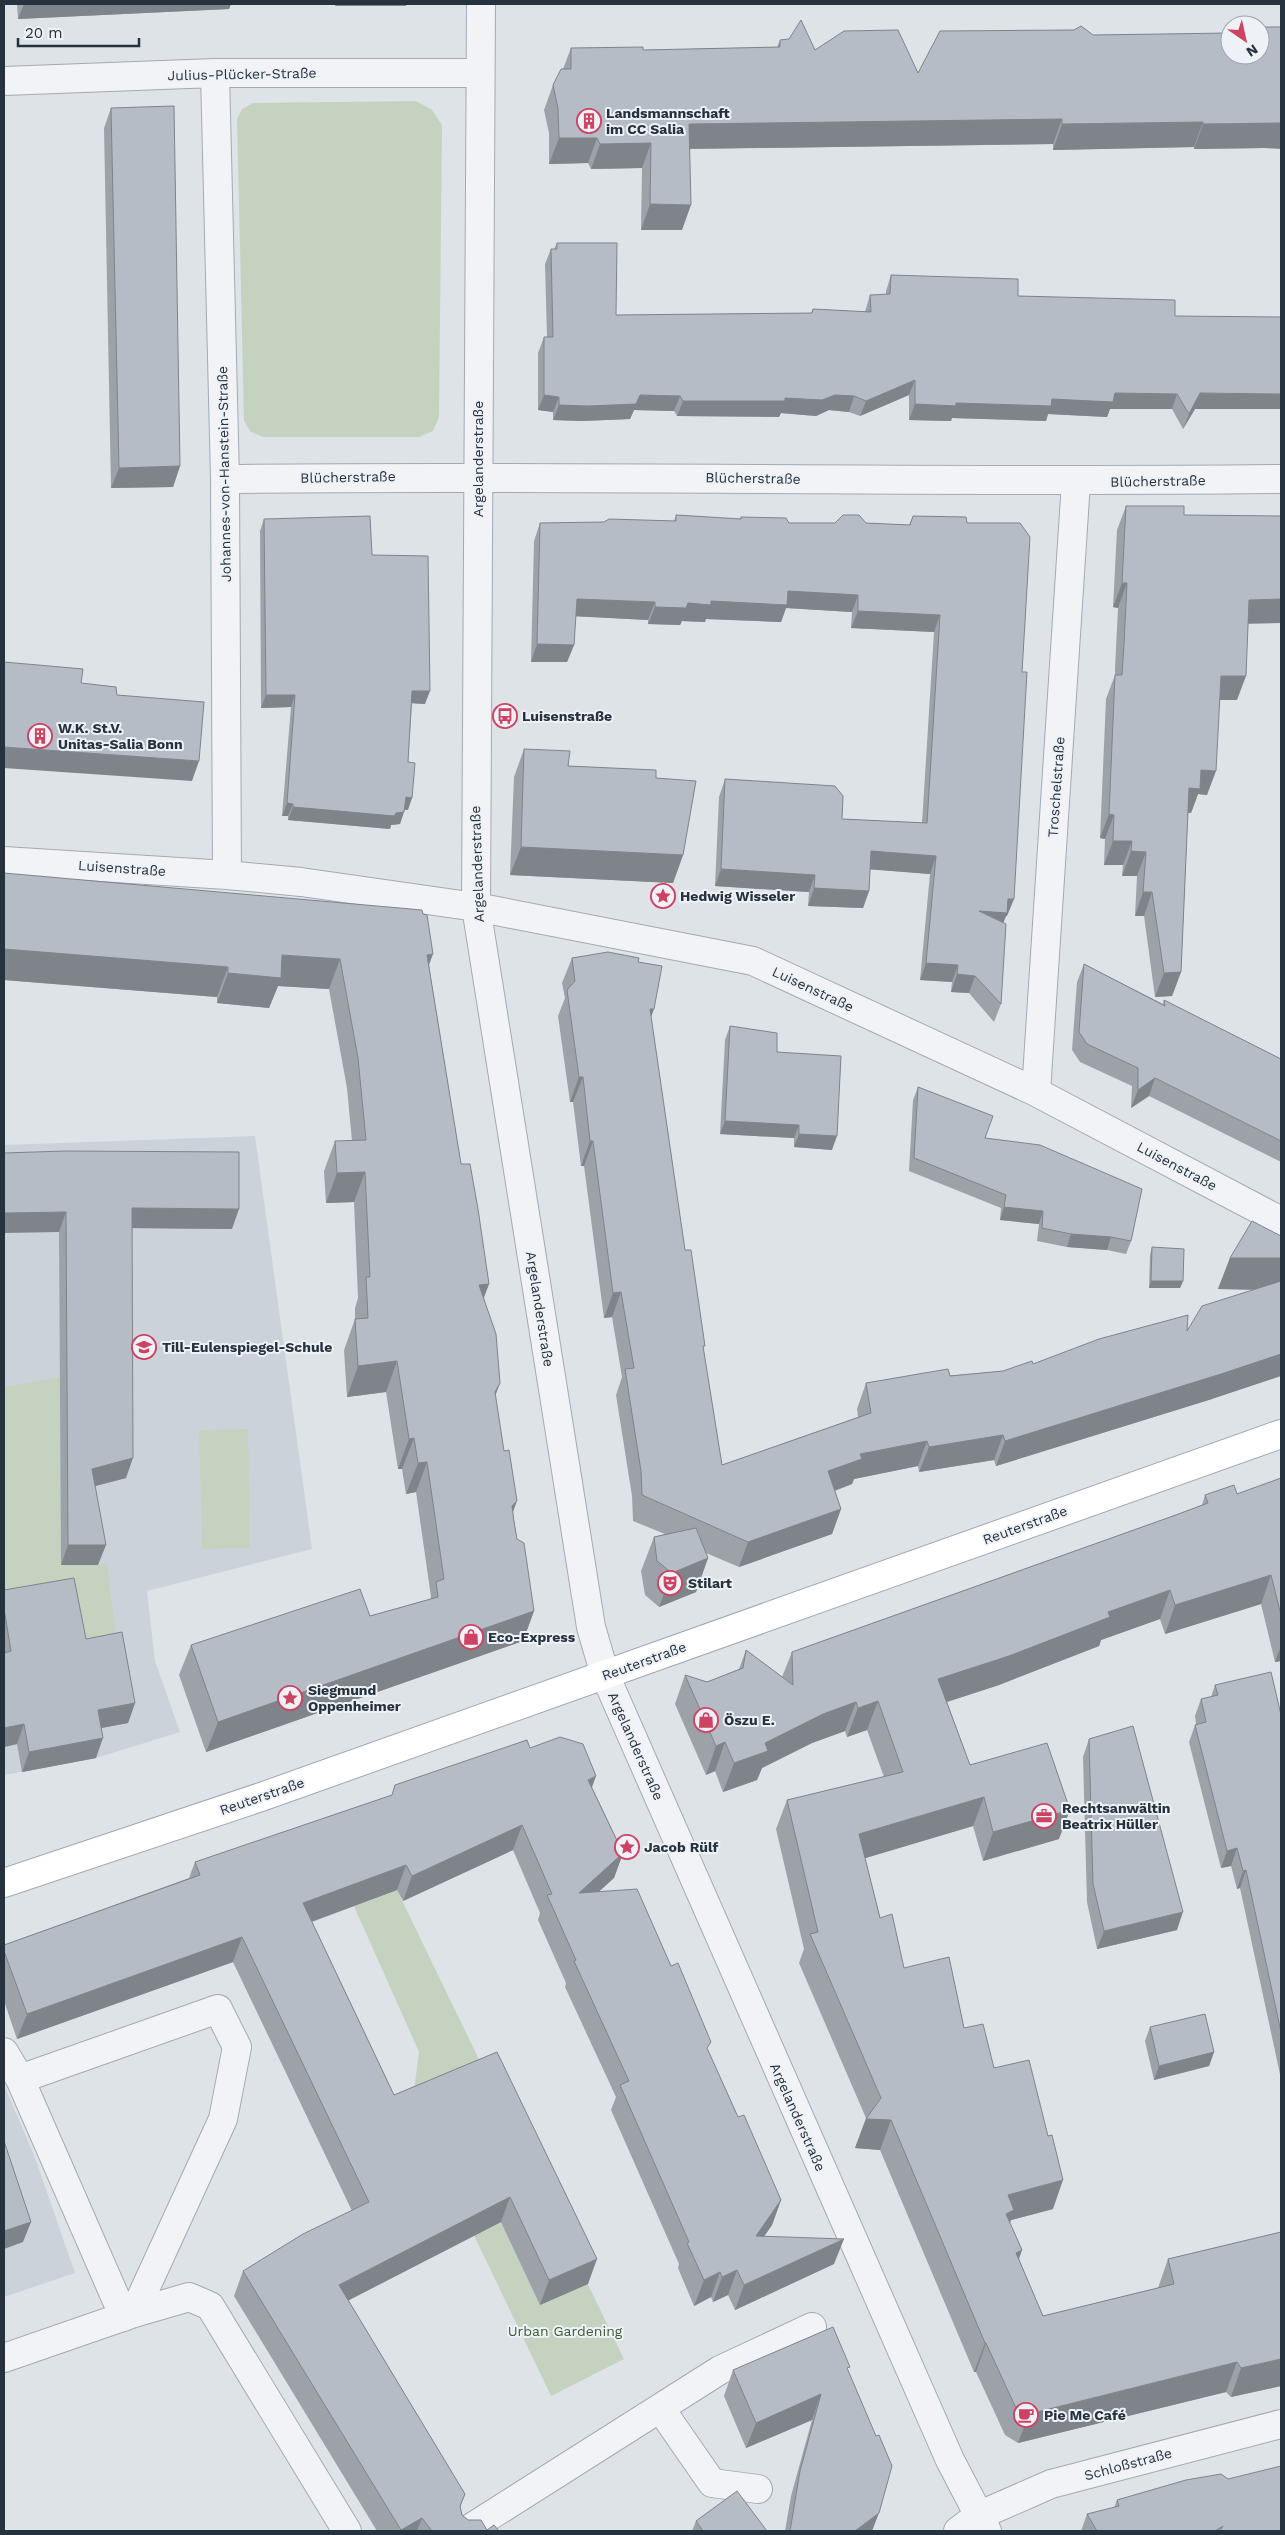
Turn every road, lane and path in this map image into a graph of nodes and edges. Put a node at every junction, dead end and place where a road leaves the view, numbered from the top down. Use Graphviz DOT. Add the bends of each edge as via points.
graph roads {
  1 [pos="480,4"];
  2 [pos="490,4"];
  3 [pos="215,73"];
  4 [pos="480,73"];
  5 [pos="4,80"];
  6 [pos="478,476"];
  7 [pos="225,478"];
  8 [pos="1281,479"];
  9 [pos="1076,482"];
  10 [pos="4,861"];
  11 [pos="227,875"];
  12 [pos="476,907"];
  13 [pos="1036,1092"];
  14 [pos="1281,1221"];
  15 [pos="1281,1434"];
  16 [pos="604,1675"];
  17 [pos="4,1883"];
  18 [pos="4,2052"];
  19 [pos="20,2079"];
  20 [pos="129,2315"];
  21 [pos="812,2327"];
  22 [pos="4,2358"];
  23 [pos="660,2408"];
  24 [pos="1281,2424"];
  25 [pos="758,2490"];
  26 [pos="974,2526"];
  27 [pos="347,2531"];
  28 [pos="466,2531"];
  1 -- 2 [label="street"];
  1 -- 4 [label="street, Argelanderstraße"];
  3 -- 4 [label="street, Julius-Plücker-Straße"];
  3 -- 5 [label="street, Julius-Plücker-Straße"];
  3 -- 7 [label="street, Johannes-von-Hanstein-Straße"];
  4 -- 6 [label="street, Argelanderstraße"];
  6 -- 7 [label="street, Blücherstraße"];
  6 -- 9 [label="street, Blücherstraße"];
  6 -- 12 [label="street, Argelanderstraße"];
  7 -- 11 [label="street, Johannes-von-Hanstein-Straße"];
  8 -- 9 [label="street, Blücherstraße"];
  9 -- 13 [label="street, Troschelstraße"];
  10 -- 11 [label="street, Luisenstraße"];
  11 -- 12 [label="street, Luisenstraße"];
  12 -- 13 [label="street, Luisenstraße" via="753,961"];
  12 -- 16 [label="street, Argelanderstraße" via="591,1628"];
  13 -- 14 [label="street, Luisenstraße"];
  15 -- 16 [label="main road, Reuterstraße"];
  16 -- 17 [label="main road, Reuterstraße" via="261,1797"];
  16 -- 26 [label="street, Argelanderstraße" via="946,2451"];
  18 -- 19 [label="street"];
  19 -- 20 [label="street"];
  19 -- 20 [label="street" via="218,2009 237,2047 223,2119"];
  20 -- 22 [label="street"];
  20 -- 27 [label="street" via="189,2297 210,2306"];
  21 -- 23 [label="street" via="720,2370"];
  23 -- 25 [label="street" via="712,2484"];
  23 -- 28 [label="street"];
  24 -- 26 [label="street, Schloßstraße" via="1052,2484"];
}
